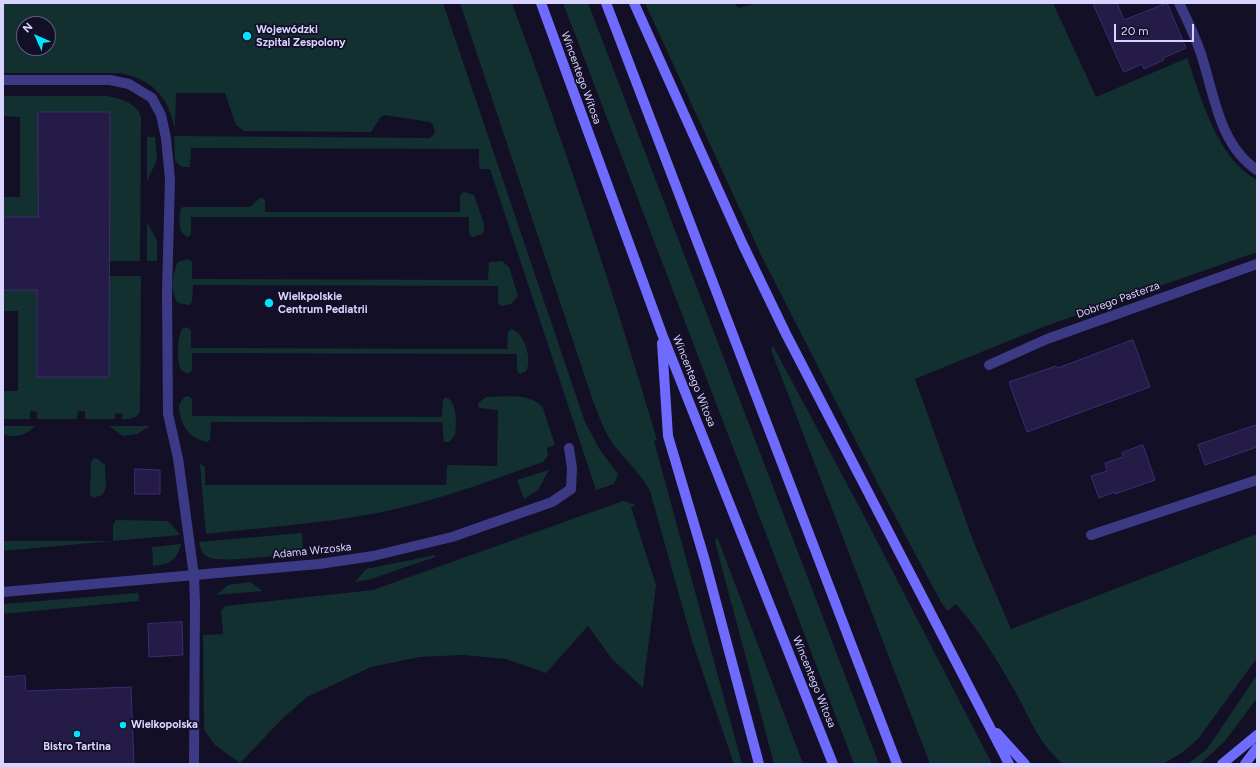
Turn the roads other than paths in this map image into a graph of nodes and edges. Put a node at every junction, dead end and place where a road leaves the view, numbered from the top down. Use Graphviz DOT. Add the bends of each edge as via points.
graph roads {
  1 [pos="541,3"];
  2 [pos="606,3"];
  3 [pos="634,3"];
  4 [pos="1179,3"];
  5 [pos="3,80"];
  6 [pos="1257,170"];
  7 [pos="1257,264"];
  8 [pos="662,334"];
  9 [pos="989,365"];
  10 [pos="569,448"];
  11 [pos="1257,480"];
  12 [pos="1091,535"];
  13 [pos="194,576"];
  14 [pos="3,592"];
  15 [pos="988,723"];
  16 [pos="1257,735"];
  17 [pos="1257,748"];
  18 [pos="194,764"];
  19 [pos="758,764"];
  20 [pos="833,764"];
  21 [pos="897,764"];
  22 [pos="1009,764"];
  23 [pos="1025,764"];
  24 [pos="1222,764"];
  25 [pos="1245,764"];
  1 -- 8 [label="main road, Wincentego Witosa"];
  2 -- 21 [label="main road"];
  3 -- 15 [label="main road" via="786,334"];
  4 -- 6 [label="street" via="1200,52 1227,135 1236,151"];
  5 -- 13 [label="street" via="110,80 129,84 152,98 161,115 170,179 168,414 178,458"];
  7 -- 9 [label="street, Dobrego Pasterza" via="1047,339"];
  8 -- 19 [label="main road" via="668,436 705,561"];
  8 -- 20 [label="main road, Wincentego Witosa"];
  10 -- 13 [label="street, Adama Wrzoska" via="572,468 571,489 552,502 452,537 373,556"];
  11 -- 12 [label="street"];
  13 -- 14 [label="street, Adama Wrzoska"];
  13 -- 18 [label="street"];
  15 -- 22 [label="main road"];
  15 -- 23 [label="main road"];
  16 -- 24 [label="main road"];
  17 -- 25 [label="main road"];
}
